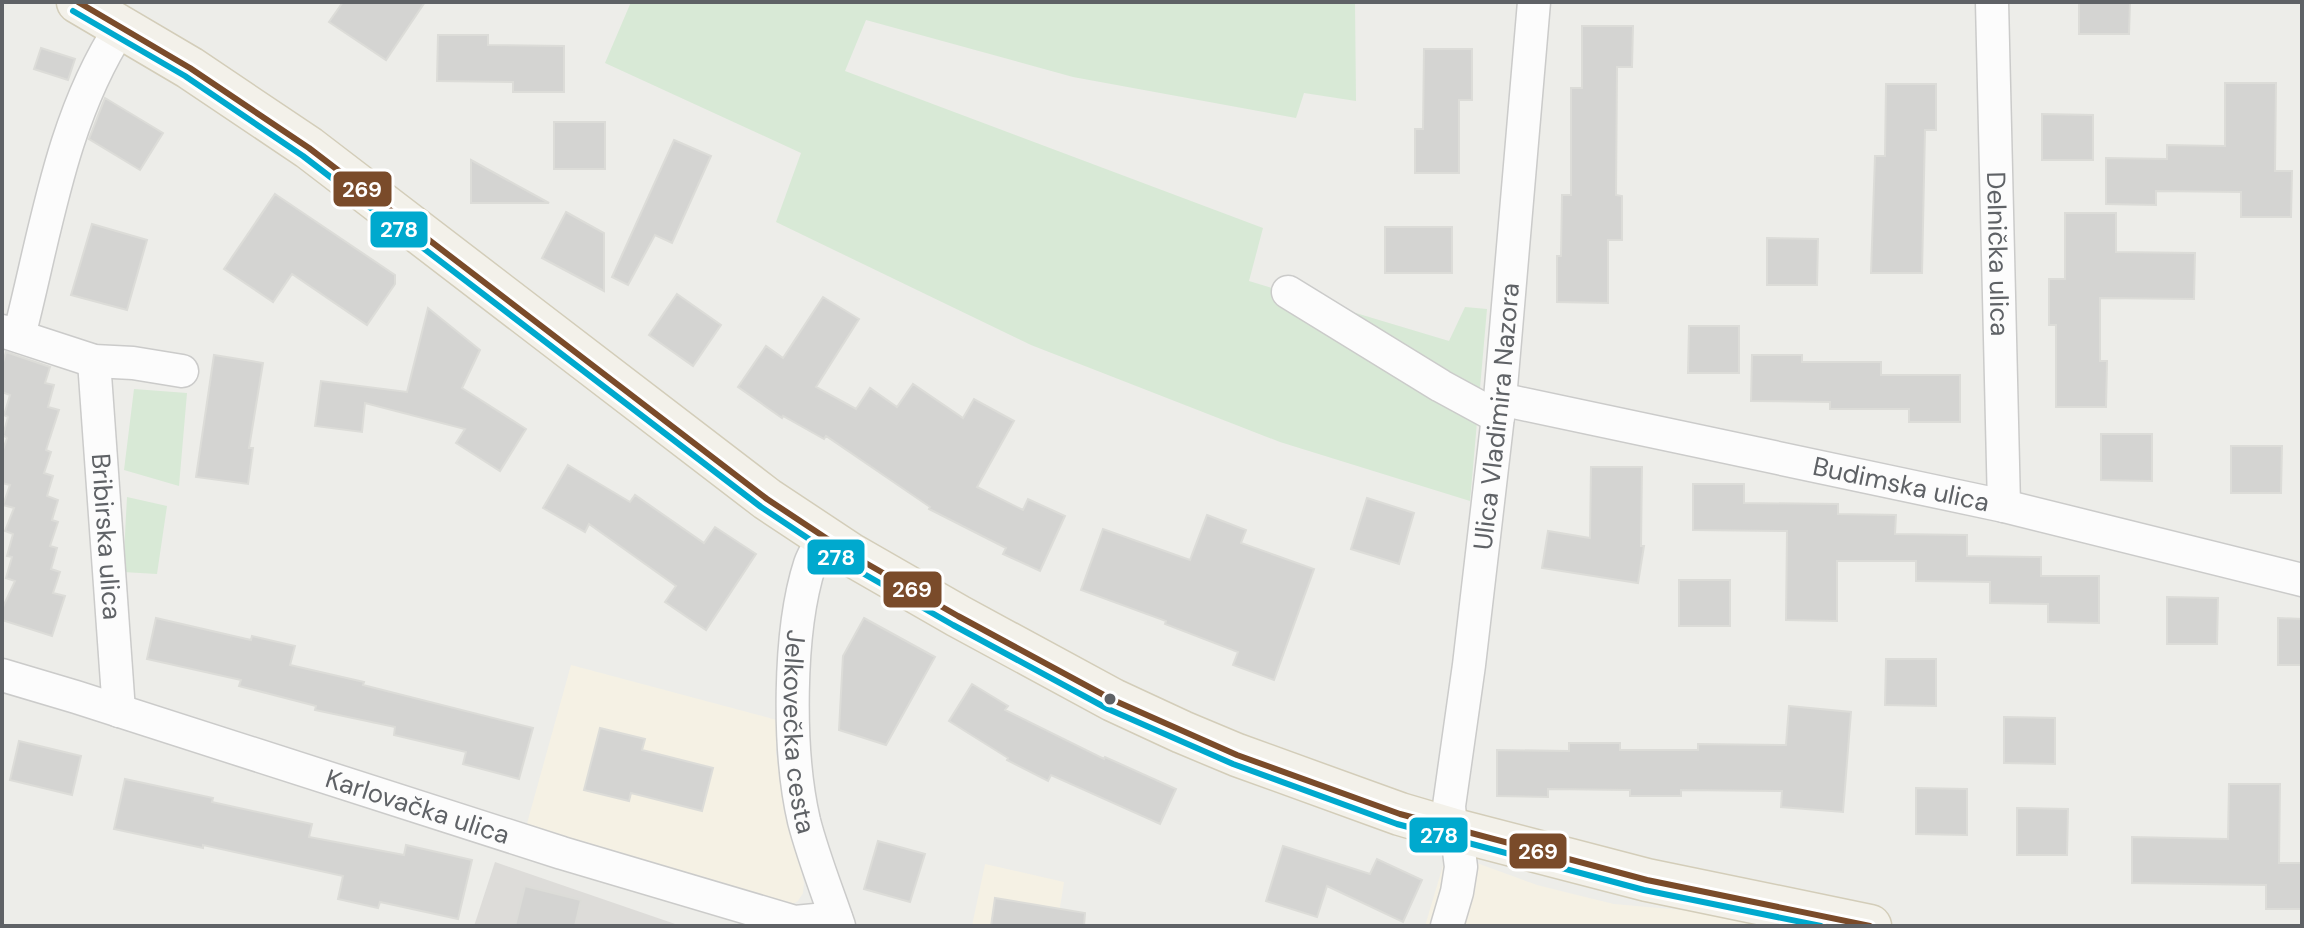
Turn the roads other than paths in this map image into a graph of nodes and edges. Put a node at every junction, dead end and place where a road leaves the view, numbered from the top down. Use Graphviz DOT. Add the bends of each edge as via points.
graph roads {
  1 [pos="78,2"];
  2 [pos="1534,2"];
  3 [pos="1992,2"];
  4 [pos="121,27"];
  5 [pos="1288,292"];
  6 [pos="11,334"];
  7 [pos="94,361"];
  8 [pos="182,371"];
  9 [pos="1499,408"];
  10 [pos="2004,506"];
  11 [pos="824,537"];
  12 [pos="2302,580"];
  13 [pos="2,675"];
  14 [pos="119,711"];
  15 [pos="1451,829"];
  16 [pos="1763,916"];
  17 [pos="837,922"];
  18 [pos="1447,926"];
  19 [pos="1870,926"];
  1 -- 4 [label="main road"];
  2 -- 9 [label="street, Ulica Vladimira Nazora"];
  3 -- 10 [label="street, Delnička ulica"];
  4 -- 6 [label="street" via="102,56 60,165"];
  4 -- 11 [label="main road" via="309,148 751,488"];
  5 -- 9 [label="street, Budimska ulica" via="1441,386"];
  6 -- 7 [label="street"];
  7 -- 8 [label="street"];
  7 -- 14 [label="street, Bribirska ulica"];
  9 -- 10 [label="street, Budimska ulica"];
  9 -- 15 [label="street, Ulica Vladimira Nazora" via="1450,791"];
  10 -- 12 [label="street, Budimska ulica"];
  11 -- 15 [label="main road" via="1146,717 1301,779"];
  11 -- 17 [label="street, Jelkovečka cesta" via="810,565 800,609 793,716 804,821"];
  13 -- 14 [label="street, Karlovačka ulica"];
  14 -- 17 [label="street, Karlovačka ulica" via="781,918"];
  15 -- 16 [label="main road"];
  15 -- 18 [label="street, Ulica Vladimira Nazora" via="1461,867"];
  16 -- 19 [label="main road"];
}
